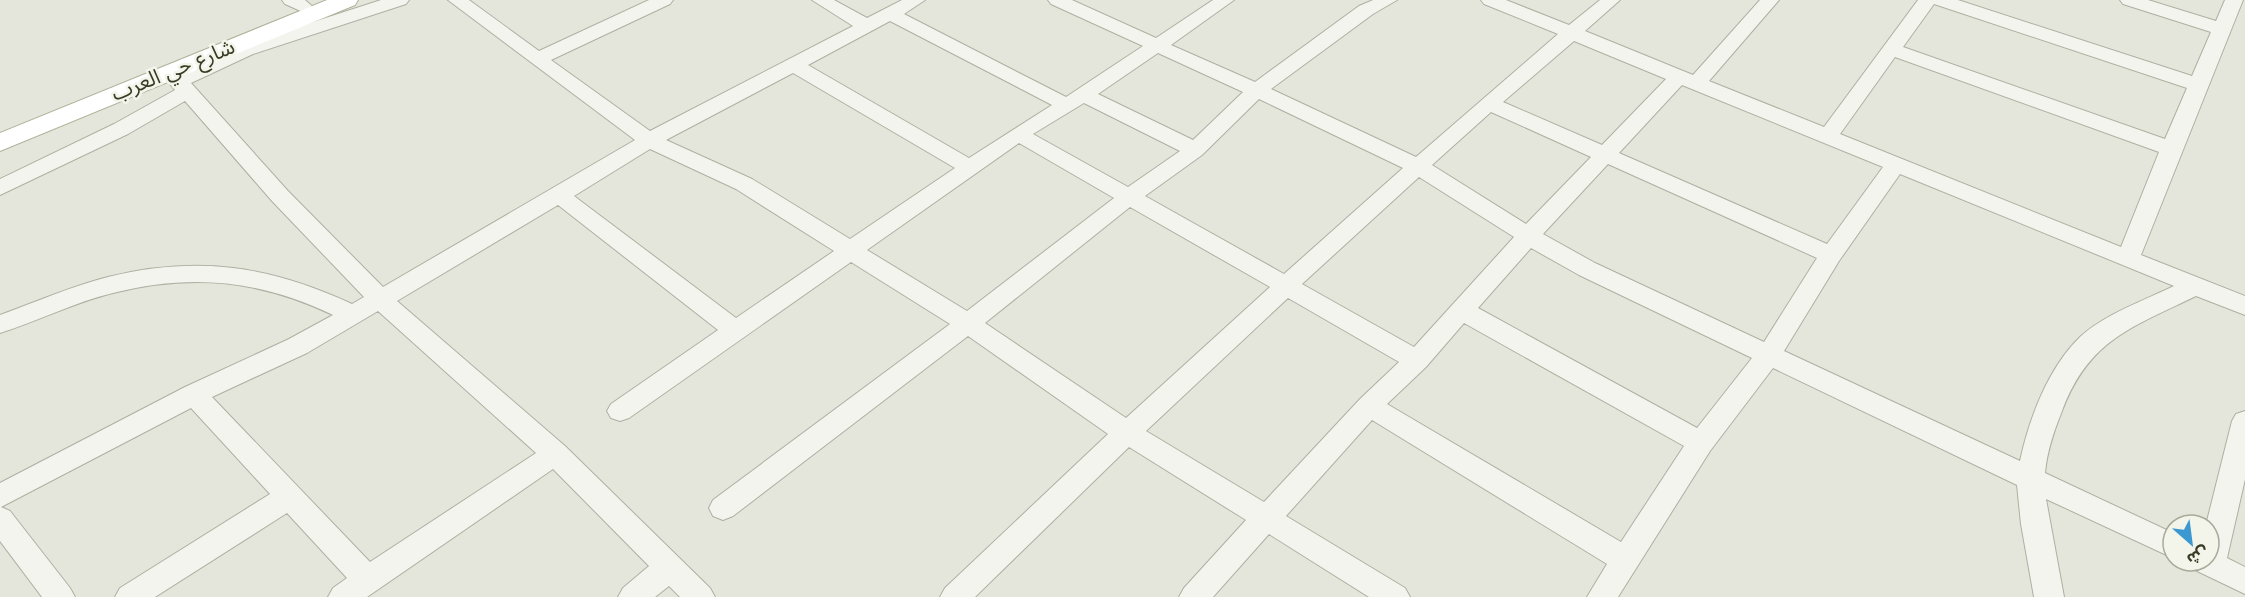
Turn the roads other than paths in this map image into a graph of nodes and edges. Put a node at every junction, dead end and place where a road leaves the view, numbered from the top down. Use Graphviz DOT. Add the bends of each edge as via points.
graph roads {
  1 [pos="347,0"];
  2 [pos="400,0"];
  3 [pos="457,0"];
  4 [pos="664,0"];
  5 [pos="820,0"];
  6 [pos="916,0"];
  7 [pos="1057,0"];
  8 [pos="1225,0"];
  9 [pos="1388,0"];
  10 [pos="1490,0"];
  11 [pos="1611,0"];
  12 [pos="1770,0"];
  13 [pos="1927,0"];
  14 [pos="1940,0"];
  15 [pos="2129,0"];
  16 [pos="2234,0"];
  17 [pos="304,2"];
  18 [pos="892,15"];
  19 [pos="869,27"];
  20 [pos="2222,29"];
  21 [pos="1571,33"];
  22 [pos="1157,46"];
  23 [pos="1890,49"];
  24 [pos="537,59"];
  25 [pos="794,65"];
  26 [pos="1688,79"];
  27 [pos="178,82"];
  28 [pos="2199,85"];
  29 [pos="1256,91"];
  30 [pos="1075,100"];
  31 [pos="1488,103"];
  32 [pos="0,129"];
  33 [pos="1018,134"];
  34 [pos="1828,136"];
  35 [pos="649,141"];
  36 [pos="0,143"];
  37 [pos="2171,149"];
  38 [pos="1195,150"];
  39 [pos="1606,155"];
  40 [pos="1897,163"];
  41 [pos="1417,166"];
  42 [pos="971,168"];
  43 [pos="0,188"];
  44 [pos="560,196"];
  45 [pos="1128,197"];
  46 [pos="1528,236"];
  47 [pos="850,252"];
  48 [pos="1832,255"];
  49 [pos="2129,257"];
  50 [pos="1287,286"];
  51 [pos="2195,286"];
  52 [pos="381,300"];
  53 [pos="2245,306"];
  54 [pos="1463,311"];
  55 [pos="354,315"];
  56 [pos="967,323"];
  57 [pos="0,324"];
  58 [pos="737,332"];
  59 [pos="1769,354"];
  60 [pos="1418,360"];
  61 [pos="195,394"];
  62 [pos="1369,406"];
  63 [pos="620,411"];
  64 [pos="1126,432"];
  65 [pos="2243,439"];
  66 [pos="1701,443"];
  67 [pos="555,454"];
  68 [pos="2031,477"];
  69 [pos="0,496"];
  70 [pos="289,497"];
  71 [pos="723,508"];
  72 [pos="1267,517"];
  73 [pos="2221,517"];
  74 [pos="0,519"];
  75 [pos="2161,540"];
  76 [pos="1626,560"];
  77 [pos="670,567"];
  78 [pos="2221,569"];
  79 [pos="368,580"];
  80 [pos="2245,581"];
  81 [pos="60,597"];
  82 [pos="130,597"];
  83 [pos="343,597"];
  84 [pos="633,597"];
  85 [pos="700,597"];
  86 [pos="955,597"];
  87 [pos="1194,597"];
  88 [pos="1395,597"];
  89 [pos="1602,597"];
  90 [pos="2049,597"];
  1 -- 27 [label="main road, شارع حي العرب"];
  2 -- 27 [label="street" via="246,50"];
  3 -- 24 [label="street"];
  4 -- 24 [label="street"];
  5 -- 19 [label="street"];
  6 -- 18 [label="street"];
  7 -- 22 [label="street"];
  8 -- 22 [label="street"];
  9 -- 29 [label="street" via="1366,10"];
  10 -- 21 [label="street"];
  11 -- 21 [label="street"];
  12 -- 26 [label="street"];
  13 -- 23 [label="street"];
  14 -- 28 [label="street"];
  15 -- 20 [label="street"];
  16 -- 20 [label="street"];
  17 -- 32 [label="main road, شارع حي العرب"];
  18 -- 19 [label="street"];
  18 -- 30 [label="street"];
  19 -- 25 [label="street"];
  20 -- 28 [label="street"];
  21 -- 26 [label="street"];
  21 -- 31 [label="street"];
  22 -- 29 [label="street"];
  22 -- 30 [label="street"];
  23 -- 34 [label="street"];
  23 -- 37 [label="street"];
  24 -- 35 [label="street"];
  25 -- 35 [label="street"];
  25 -- 42 [label="street"];
  26 -- 34 [label="street"];
  26 -- 39 [label="street"];
  27 -- 36 [label="main road, شارع حي العرب"];
  27 -- 43 [label="street" via="121,129"];
  27 -- 52 [label="street" via="280,196"];
  28 -- 37 [label="street"];
  29 -- 38 [label="street"];
  29 -- 41 [label="street"];
  30 -- 33 [label="street"];
  30 -- 38 [label="street"];
  31 -- 39 [label="street"];
  31 -- 41 [label="street"];
  33 -- 42 [label="street"];
  33 -- 45 [label="street"];
  34 -- 40 [label="street"];
  35 -- 44 [label="street"];
  35 -- 47 [label="street" via="744,184"];
  37 -- 49 [label="street"];
  38 -- 45 [label="street"];
  39 -- 46 [label="street"];
  39 -- 48 [label="street"];
  40 -- 48 [label="street"];
  40 -- 49 [label="street"];
  41 -- 46 [label="street"];
  41 -- 50 [label="street"];
  42 -- 47 [label="street"];
  44 -- 52 [label="street"];
  44 -- 58 [label="street"];
  45 -- 50 [label="street"];
  45 -- 56 [label="street"];
  46 -- 54 [label="street"];
  46 -- 59 [label="street" via="1587,269"];
  47 -- 56 [label="street"];
  47 -- 58 [label="street"];
  48 -- 59 [label="street"];
  49 -- 51 [label="street"];
  50 -- 60 [label="street"];
  50 -- 64 [label="street"];
  51 -- 53 [label="street"];
  51 -- 68 [label="street" via="2090,343 2063,378 2045,418"];
  52 -- 55 [label="street"];
  52 -- 67 [label="street"];
  54 -- 60 [label="street"];
  54 -- 66 [label="street"];
  55 -- 57 [label="street" via="303,291 248,276 170,274 109,285"];
  55 -- 61 [label="street"];
  56 -- 64 [label="street"];
  56 -- 71 [label="street"];
  58 -- 63 [label="street"];
  59 -- 66 [label="street"];
  59 -- 68 [label="street"];
  60 -- 62 [label="street"];
  61 -- 69 [label="street"];
  61 -- 70 [label="street"];
  62 -- 72 [label="street"];
  62 -- 76 [label="street"];
  64 -- 72 [label="street"];
  64 -- 86 [label="street"];
  65 -- 73 [label="street"];
  66 -- 76 [label="street"];
  67 -- 77 [label="street"];
  67 -- 79 [label="street"];
  68 -- 75 [label="street"];
  68 -- 90 [label="street" via="2036,536"];
  70 -- 79 [label="street"];
  70 -- 82 [label="street"];
  72 -- 87 [label="street"];
  72 -- 88 [label="street"];
  74 -- 81 [label="street"];
  76 -- 89 [label="street"];
  77 -- 84 [label="street"];
  77 -- 85 [label="street"];
  78 -- 80 [label="street"];
  79 -- 83 [label="street"];
}
